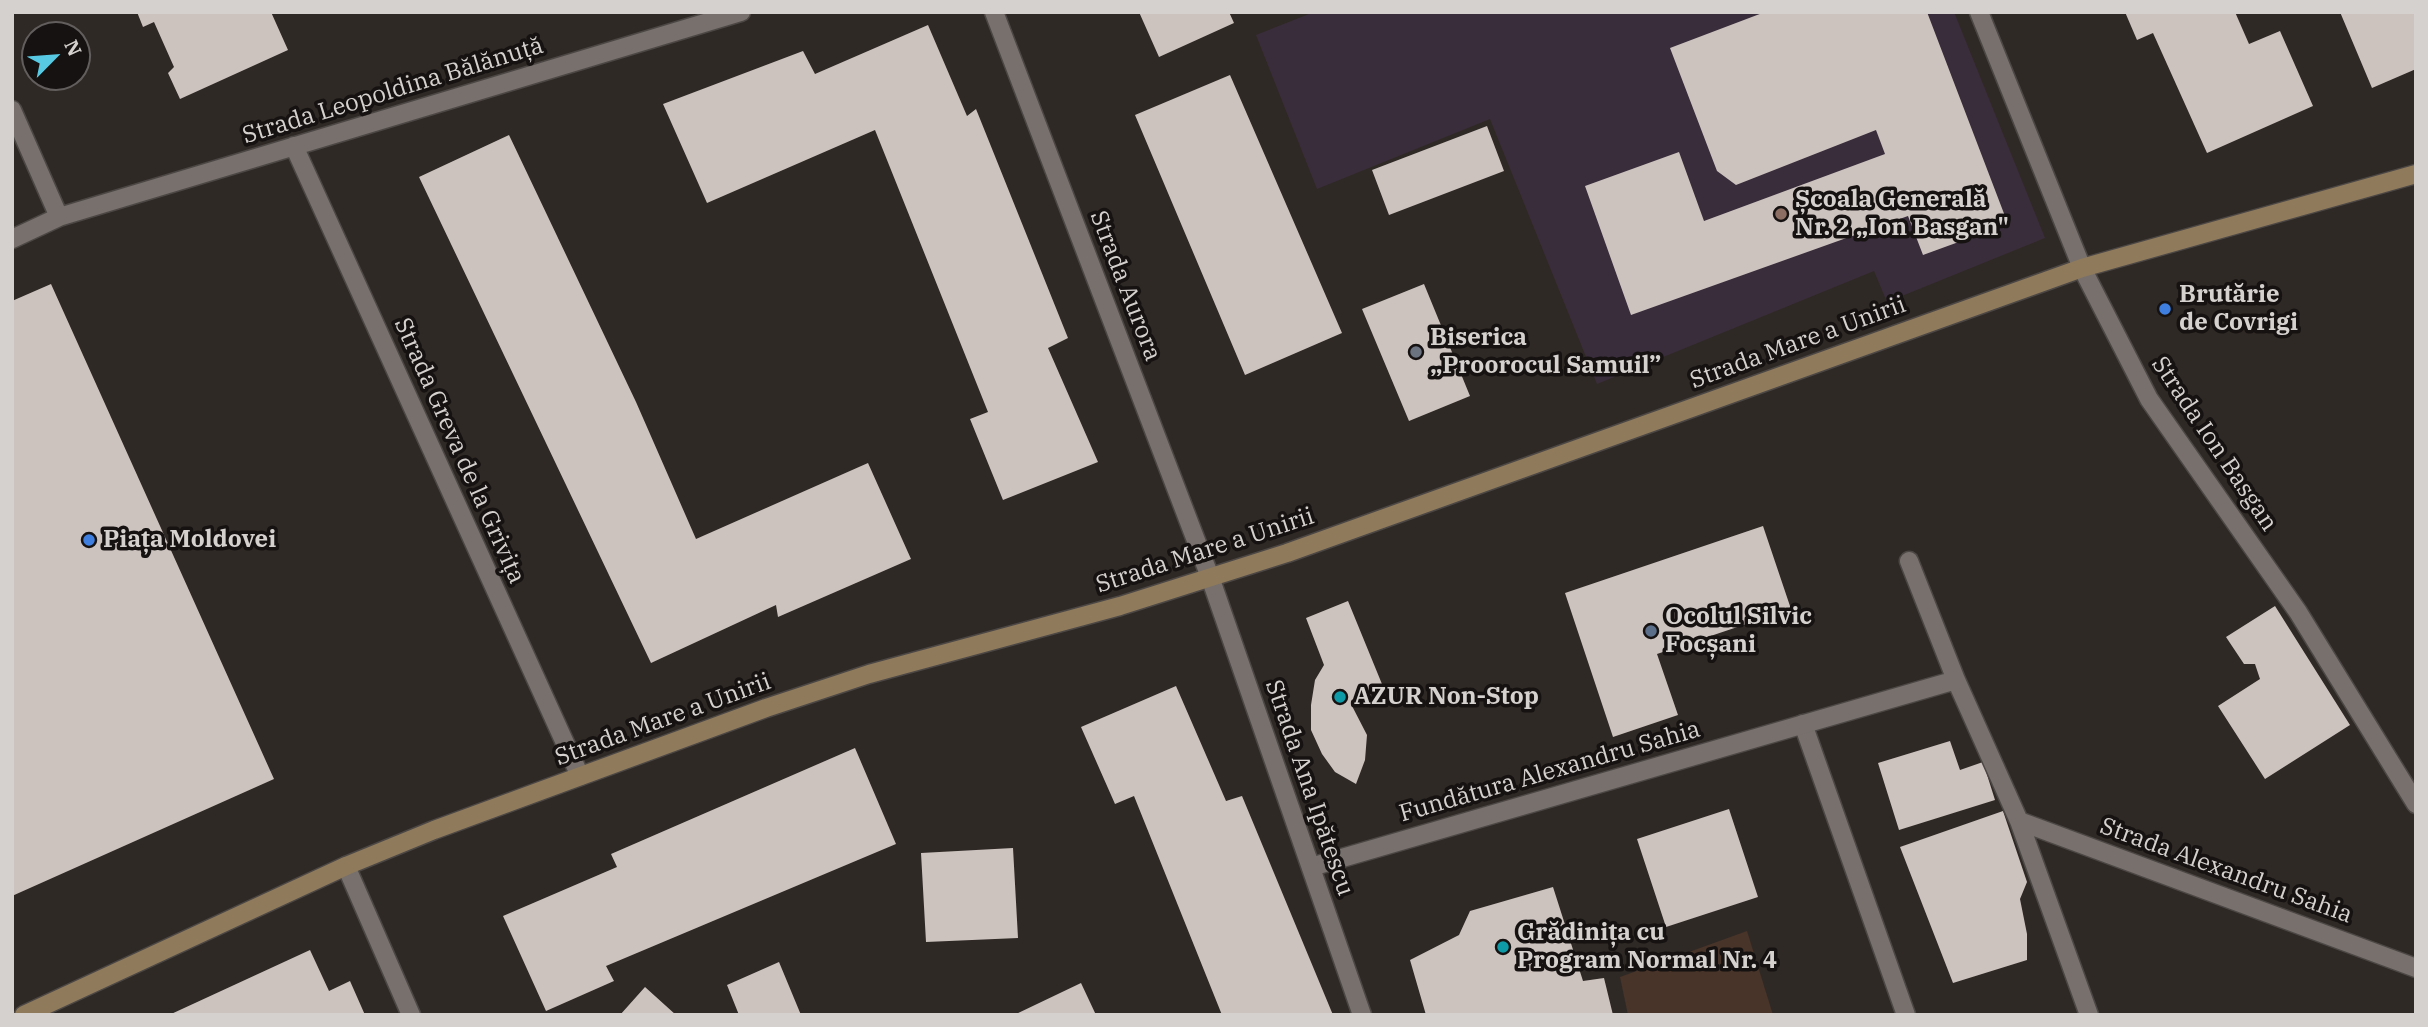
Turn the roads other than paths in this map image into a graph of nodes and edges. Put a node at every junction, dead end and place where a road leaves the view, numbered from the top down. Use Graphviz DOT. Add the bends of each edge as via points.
graph roads {
  1 [pos="741,12"];
  2 [pos="993,12"];
  3 [pos="1979,12"];
  4 [pos="12,110"];
  5 [pos="295,146"];
  6 [pos="2416,174"];
  7 [pos="59,217"];
  8 [pos="12,239"];
  9 [pos="2082,268"];
  10 [pos="1909,561"];
  11 [pos="1210,577"];
  12 [pos="1956,680"];
  13 [pos="1803,724"];
  14 [pos="580,776"];
  15 [pos="2416,804"];
  16 [pos="2019,821"];
  17 [pos="346,866"];
  18 [pos="1311,867"];
  19 [pos="2416,968"];
  20 [pos="24,1015"];
  21 [pos="411,1015"];
  22 [pos="1362,1015"];
  23 [pos="1906,1015"];
  24 [pos="2089,1015"];
  1 -- 5 [label="street, Strada Leopoldina Bălănuță"];
  2 -- 11 [label="street, Strada Aurora"];
  3 -- 9 [label="street, Strada Ion Basgan"];
  4 -- 7 [label="street"];
  5 -- 7 [label="street, Strada Leopoldina Bălănuță"];
  5 -- 14 [label="street, Strada Greva de la Grivița"];
  6 -- 9 [label="main road, Strada Mare a Unirii"];
  7 -- 8 [label="street, Strada Leopoldina Bălănuță"];
  9 -- 11 [label="main road, Strada Mare a Unirii"];
  9 -- 15 [label="street, Strada Ion Basgan" via="2149,399 2298,612"];
  10 -- 12 [label="street"];
  11 -- 14 [label="main road, Strada Mare a Unirii" via="1121,606 869,674"];
  11 -- 18 [label="street, Strada Ana Ipătescu"];
  12 -- 13 [label="street, Fundătura Alexandru Sahia"];
  12 -- 16 [label="street"];
  13 -- 18 [label="street, Fundătura Alexandru Sahia"];
  13 -- 23 [label="street"];
  14 -- 17 [label="main road, Strada Mare a Unirii"];
  16 -- 19 [label="street, Strada Alexandru Sahia"];
  16 -- 24 [label="street"];
  17 -- 20 [label="main road, Strada Mare a Unirii"];
  17 -- 21 [label="street"];
  18 -- 22 [label="street, Strada Ana Ipătescu"];
}
